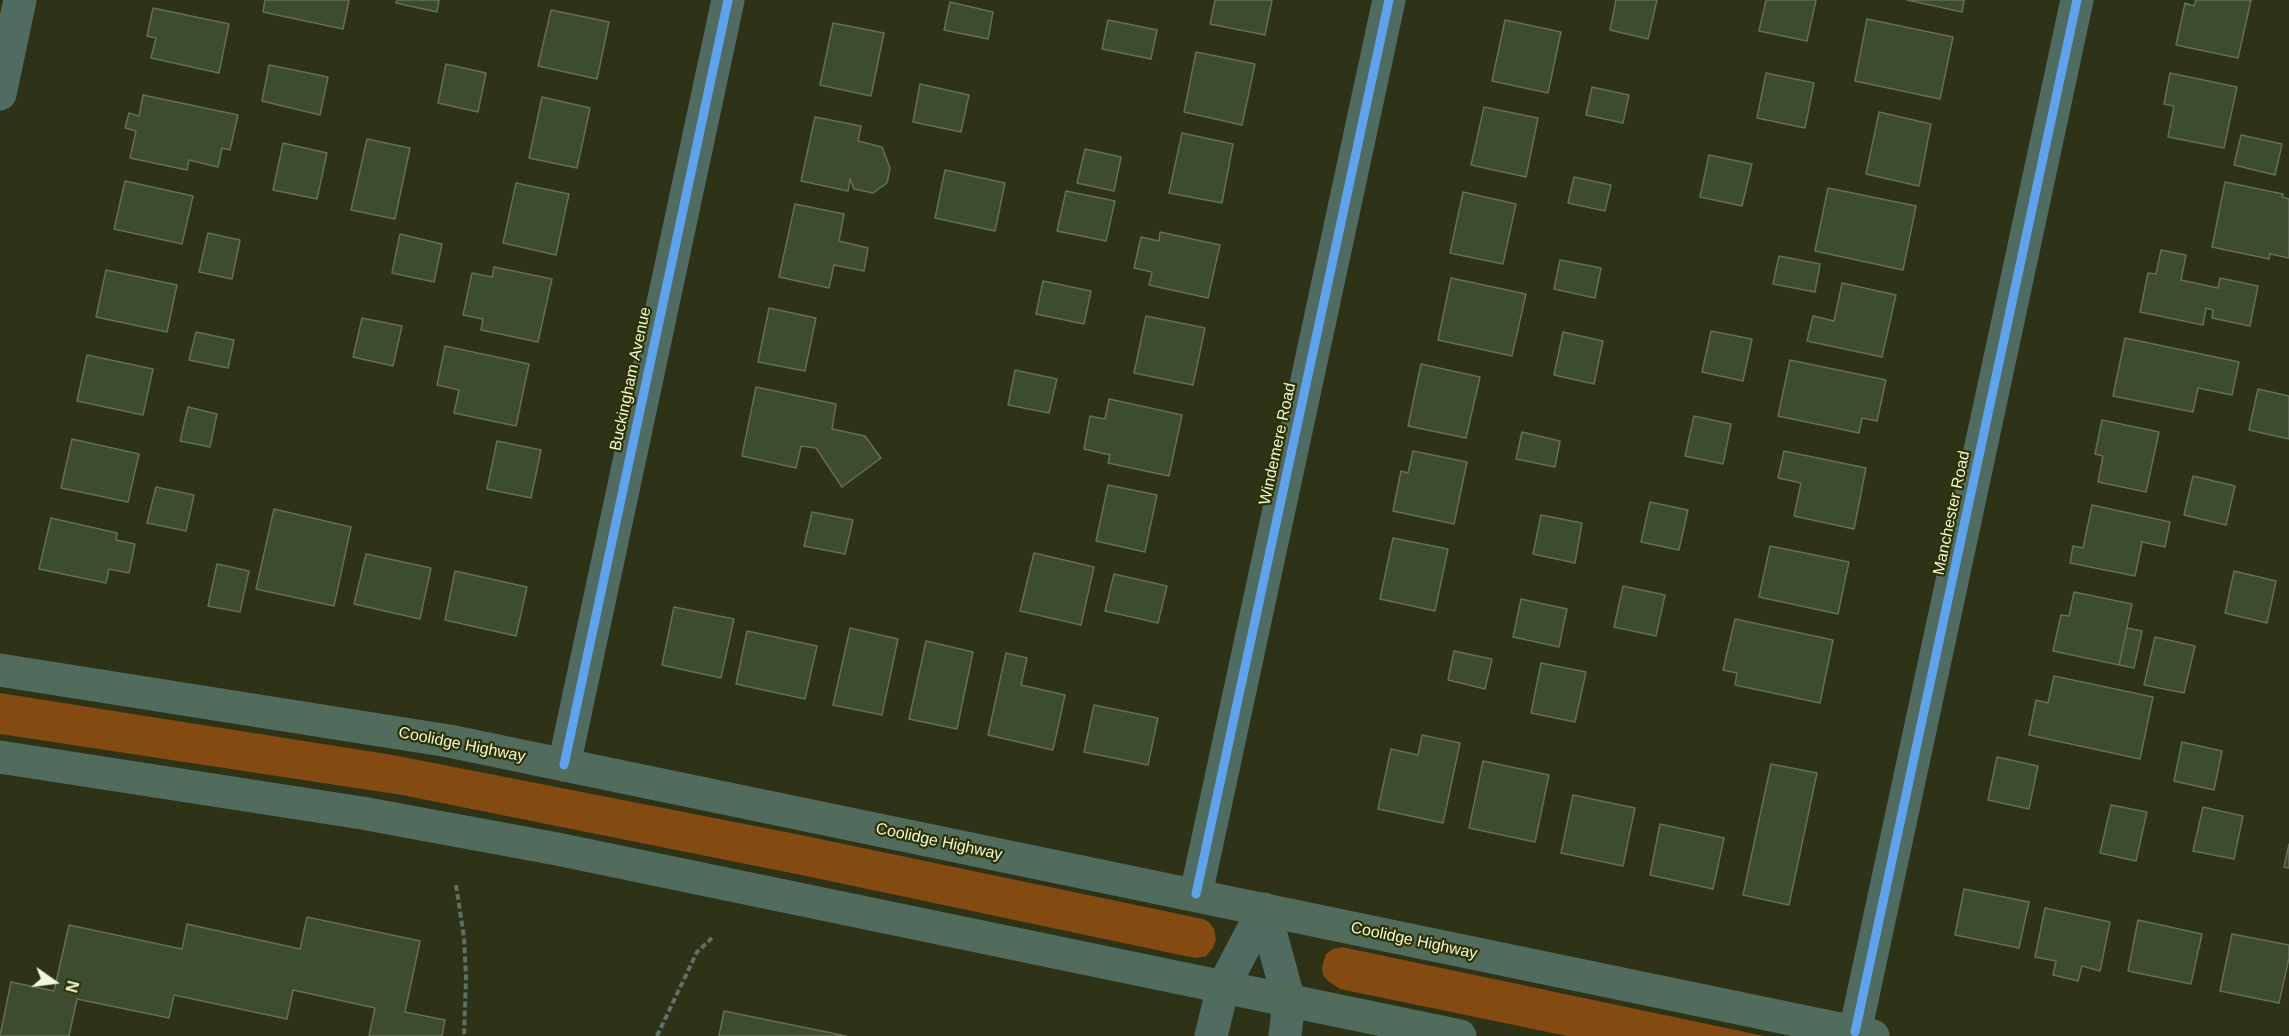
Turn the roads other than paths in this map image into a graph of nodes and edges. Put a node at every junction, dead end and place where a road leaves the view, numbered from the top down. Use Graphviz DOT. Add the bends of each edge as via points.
graph roads {
  1 [pos="20,0"];
  2 [pos="728,0"];
  3 [pos="1389,0"];
  4 [pos="2077,0"];
  5 [pos="0,94"];
  6 [pos="0,670"];
  7 [pos="0,757"];
  8 [pos="564,765"];
  9 [pos="1196,894"];
  10 [pos="1264,909"];
  11 [pos="1223,987"];
  12 [pos="1290,1001"];
  13 [pos="1864,1034"];
  14 [pos="1211,1036"];
  15 [pos="1285,1036"];
  16 [pos="1460,1036"];
  1 -- 5 [label="street"];
  2 -- 8 [label="street, Buckingham Avenue"];
  3 -- 9 [label="street, Windemere Road"];
  4 -- 13 [label="street, Manchester Road"];
  6 -- 8 [label="main road, Coolidge Highway" via="449,741"];
  7 -- 11 [label="main road" via="385,817 557,849"];
  8 -- 9 [label="main road, Coolidge Highway"];
  9 -- 10 [label="main road, Coolidge Highway"];
  10 -- 11 [label="street"];
  10 -- 12 [label="street"];
  10 -- 13 [label="main road, Coolidge Highway"];
  11 -- 12 [label="main road"];
  11 -- 14 [label="street"];
  12 -- 15 [label="street"];
  12 -- 16 [label="main road"];
}
